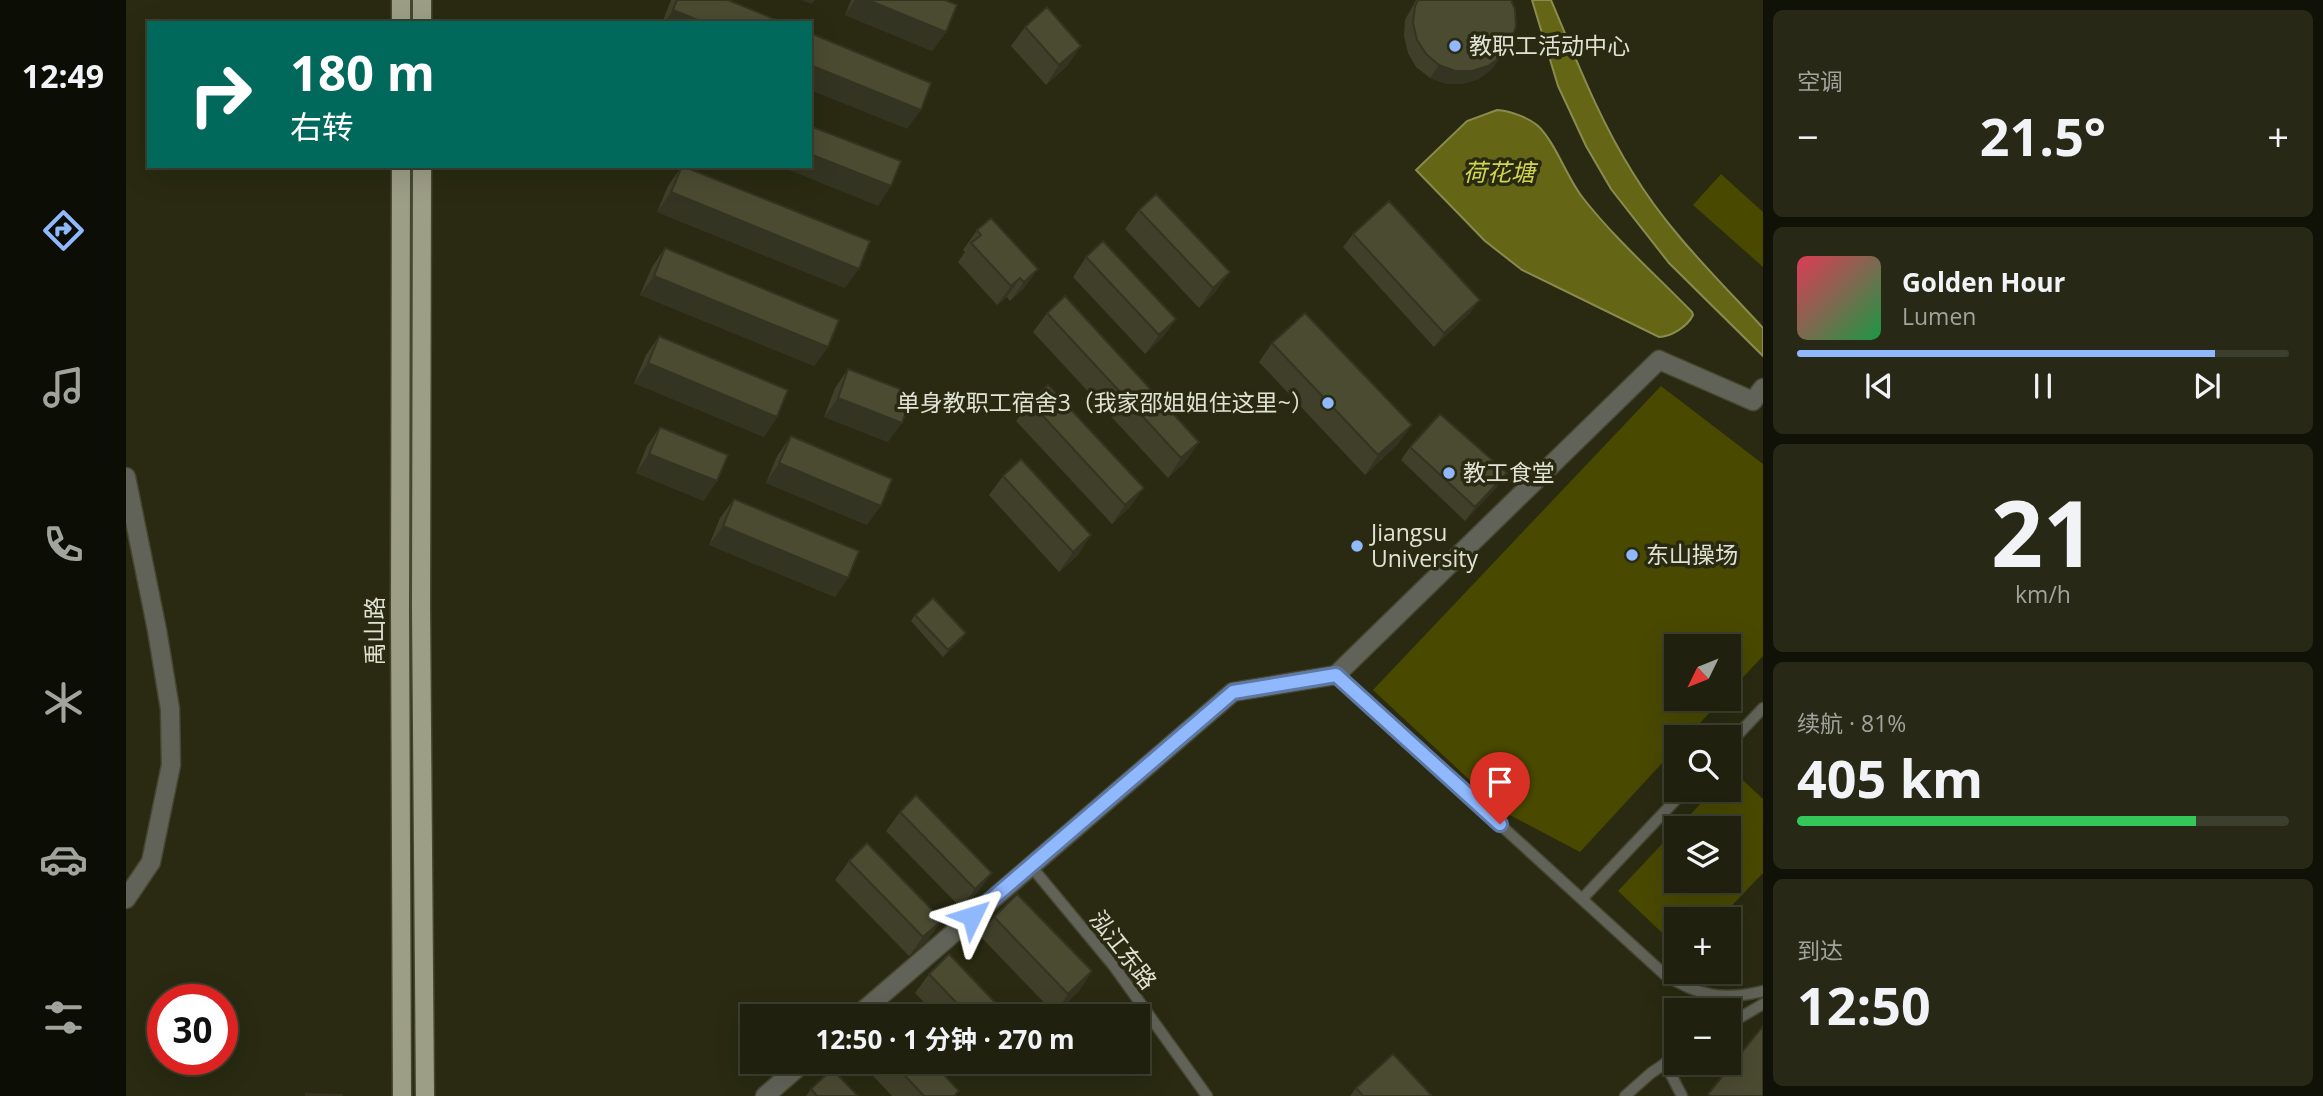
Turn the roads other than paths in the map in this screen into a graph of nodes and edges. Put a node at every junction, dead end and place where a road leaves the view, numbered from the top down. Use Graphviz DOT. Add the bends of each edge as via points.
graph roads {
  1 [pos="401,0"];
  2 [pos="422,0"];
  3 [pos="401,21"];
  4 [pos="422,21"];
  5 [pos="401,168"];
  6 [pos="422,168"];
  7 [pos="1760,398"];
  8 [pos="126,477"];
  9 [pos="1336,675"];
  10 [pos="1763,708"];
  11 [pos="1741,731"];
  12 [pos="1674,802"];
  13 [pos="1030,866"];
  14 [pos="126,899"];
  15 [pos="1582,899"];
  16 [pos="1763,991"];
  17 [pos="871,1004"];
  18 [pos="1763,1004"];
  19 [pos="1741,1017"];
  20 [pos="1664,1064"];
  21 [pos="790,1074"];
  22 [pos="1671,1075"];
  23 [pos="402,1096"];
  24 [pos="425,1096"];
  25 [pos="765,1096"];
  26 [pos="1207,1096"];
  27 [pos="1625,1096"];
  28 [pos="1682,1096"];
  1 -- 3 [label="main road"];
  2 -- 4 [label="main road"];
  5 -- 23 [label="main road, 禹山路"];
  6 -- 24 [label="main road, 禹山路"];
  7 -- 9 [label="street" via="1659,360"];
  8 -- 14 [label="street" via="170,709 171,765 151,862"];
  9 -- 13 [label="street" via="1233,692"];
  9 -- 15 [label="lane"];
  10 -- 11 [label="lane"];
  12 -- 15 [label="lane"];
  13 -- 17 [label="street"];
  13 -- 26 [label="lane, 泓江东路" via="1113,965"];
  15 -- 16 [label="lane" via="1664,974 1686,988 1729,996"];
  18 -- 19 [label="lane"];
  20 -- 27 [label="lane"];
  21 -- 25 [label="street"];
  22 -- 28 [label="lane"];
}
